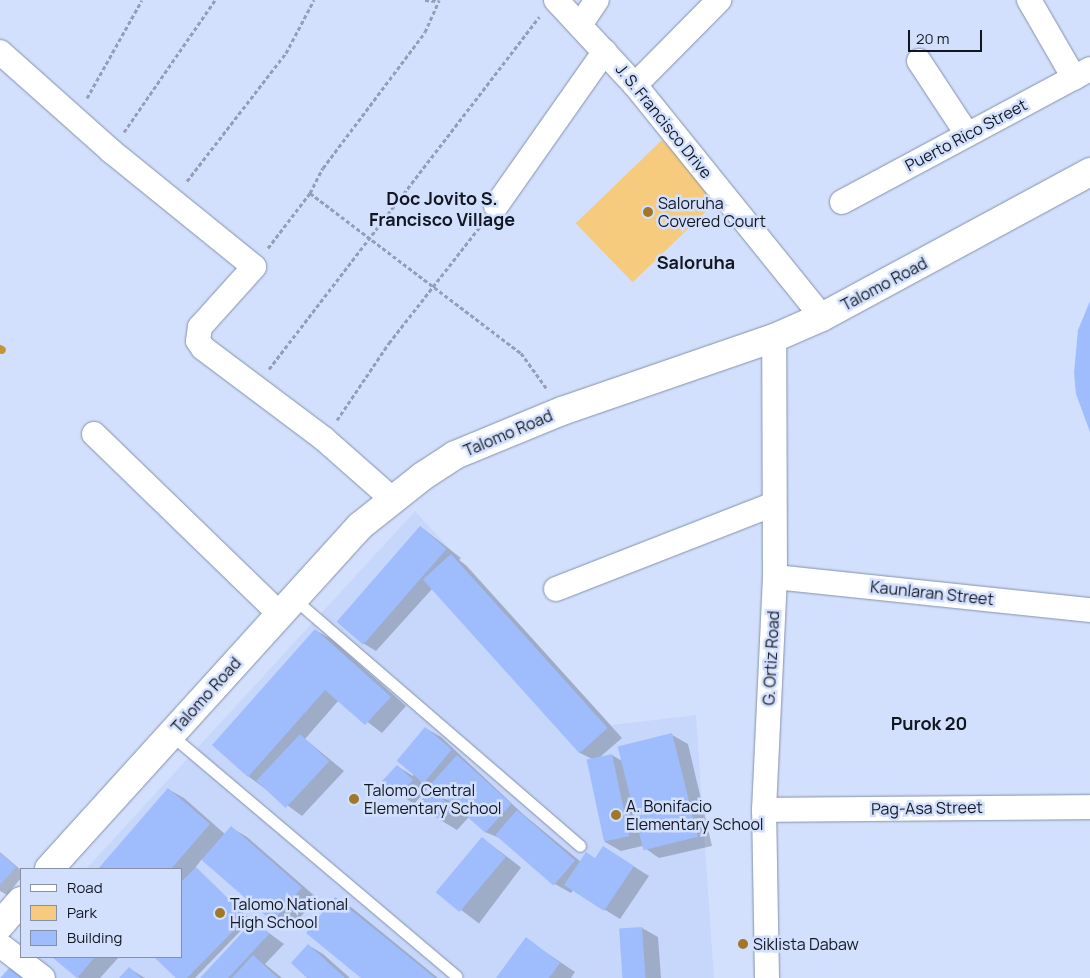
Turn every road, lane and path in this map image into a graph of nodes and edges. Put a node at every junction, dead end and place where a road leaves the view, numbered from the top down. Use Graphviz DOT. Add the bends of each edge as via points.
graph roads {
  1 [pos="142,0"];
  2 [pos="215,0"];
  3 [pos="314,0"];
  4 [pos="425,0"];
  5 [pos="597,0"];
  6 [pos="719,0"];
  7 [pos="1029,0"];
  8 [pos="438,1"];
  9 [pos="549,8"];
  10 [pos="580,25"];
  11 [pos="605,51"];
  12 [pos="0,52"];
  13 [pos="920,61"];
  14 [pos="1082,74"];
  15 [pos="635,85"];
  16 [pos="76,117"];
  17 [pos="966,134"];
  18 [pos="111,151"];
  19 [pos="1090,172"];
  20 [pos="310,193"];
  21 [pos="173,200"];
  22 [pos="842,202"];
  23 [pos="496,206"];
  24 [pos="370,240"];
  25 [pos="254,267"];
  26 [pos="433,288"];
  27 [pos="822,317"];
  28 [pos="774,338"];
  29 [pos="255,388"];
  30 [pos="562,411"];
  31 [pos="94,434"];
  32 [pos="324,439"];
  33 [pos="390,498"];
  34 [pos="772,505"];
  35 [pos="775,577"];
  36 [pos="556,589"];
  37 [pos="286,606"];
  38 [pos="1089,609"];
  39 [pos="170,734"];
  40 [pos="1090,806"];
  41 [pos="764,810"];
  42 [pos="580,846"];
  43 [pos="51,868"];
  44 [pos="20,902"];
  45 [pos="0,924"];
  46 [pos="0,945"];
  47 [pos="456,976"];
  48 [pos="43,978"];
  49 [pos="767,978"];
  1 -- 16 [label="path"];
  2 -- 18 [label="path"];
  3 -- 21 [label="path" via="286,53"];
  4 -- 8 [label="path"];
  5 -- 10 [label="street"];
  6 -- 15 [label="street"];
  7 -- 14 [label="street"];
  8 -- 20 [label="path" via="425,32 323,168"];
  9 -- 10 [label="street, J. S. Francisco Drive"];
  9 -- 24 [label="path"];
  10 -- 11 [label="street, J. S. Francisco Drive"];
  11 -- 15 [label="street, J. S. Francisco Drive"];
  11 -- 23 [label="street"];
  12 -- 16 [label="street"];
  13 -- 17 [label="street"];
  14 -- 17 [label="street, Puerto Rico Street"];
  15 -- 27 [label="street, J. S. Francisco Drive"];
  16 -- 18 [label="street"];
  17 -- 22 [label="street, Puerto Rico Street"];
  18 -- 21 [label="street"];
  19 -- 27 [label="street, Talomo Road"];
  20 -- 24 [label="path"];
  20 -- 25 [label="path"];
  21 -- 25 [label="street"];
  23 -- 26 [label="path"];
  24 -- 26 [label="path"];
  24 -- 29 [label="path"];
  25 -- 29 [label="street" via="197,334 203,348"];
  26 -- 30 [label="path" via="522,353"];
  26 -- 32 [label="path" via="374,363"];
  27 -- 28 [label="street, Talomo Road"];
  28 -- 30 [label="street, Talomo Road"];
  28 -- 34 [label="street, G. Ortiz Road"];
  29 -- 32 [label="street"];
  30 -- 33 [label="street, Talomo Road" via="456,455"];
  31 -- 37 [label="street"];
  32 -- 33 [label="street"];
  33 -- 37 [label="street, Talomo Road"];
  34 -- 35 [label="street, G. Ortiz Road"];
  34 -- 36 [label="street"];
  35 -- 38 [label="street, Kaunlaran Street"];
  35 -- 41 [label="street, G. Ortiz Road"];
  37 -- 39 [label="street, Talomo Road"];
  37 -- 42 [label="lane"];
  39 -- 43 [label="street, Talomo Road"];
  39 -- 47 [label="lane"];
  40 -- 41 [label="street, Pag-Asa Street"];
  41 -- 49 [label="street, G. Ortiz Road"];
  44 -- 45 [label="street"];
  46 -- 48 [label="street"];
}
